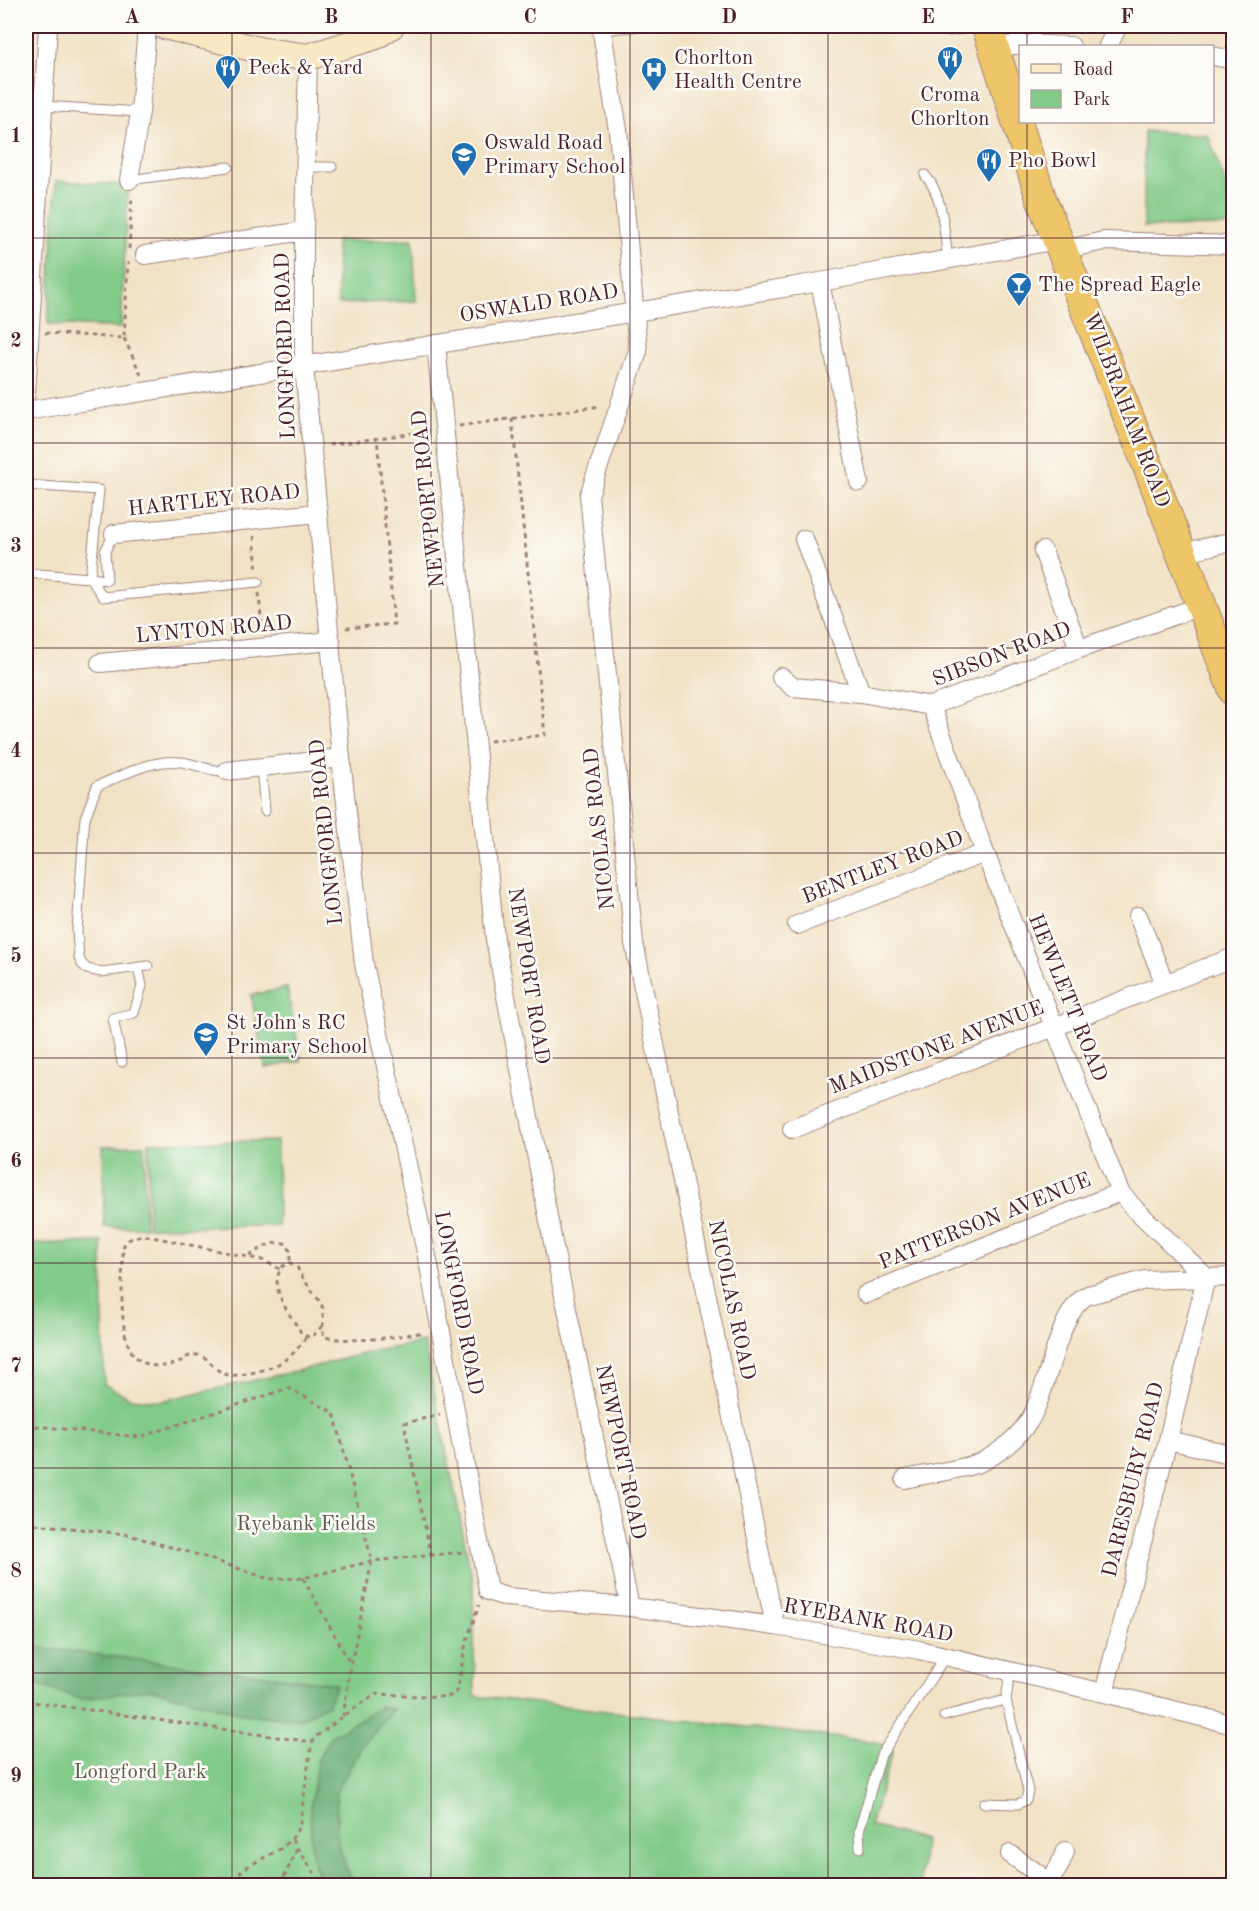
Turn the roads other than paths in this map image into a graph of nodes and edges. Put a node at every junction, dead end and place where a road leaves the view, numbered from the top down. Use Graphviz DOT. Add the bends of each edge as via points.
graph roads {
  1 [pos="48,26"];
  2 [pos="147,26"];
  3 [pos="173,26"];
  4 [pos="391,26"];
  5 [pos="640,26"];
  6 [pos="914,26"];
  7 [pos="1037,26"];
  8 [pos="1118,26"];
  9 [pos="601,28"];
  10 [pos="987,33"];
  11 [pos="1034,45"];
  12 [pos="1108,45"];
  13 [pos="308,57"];
  14 [pos="1214,57"];
  15 [pos="1233,60"];
  16 [pos="37,109"];
  17 [pos="140,112"];
  18 [pos="228,167"];
  19 [pos="306,167"];
  20 [pos="332,167"];
  21 [pos="925,175"];
  22 [pos="129,180"];
  23 [pos="304,231"];
  24 [pos="1060,245"];
  25 [pos="1233,245"];
  26 [pos="145,255"];
  27 [pos="948,260"];
  28 [pos="820,282"];
  29 [pos="634,311"];
  30 [pos="27,341"];
  31 [pos="436,344"];
  32 [pos="304,366"];
  33 [pos="26,394"];
  34 [pos="26,411"];
  35 [pos="859,482"];
  36 [pos="26,485"];
  37 [pos="318,513"];
  38 [pos="114,534"];
  39 [pos="804,539"];
  40 [pos="1233,541"];
  41 [pos="1043,551"];
  42 [pos="1181,553"];
  43 [pos="26,573"];
  44 [pos="90,578"];
  45 [pos="258,582"];
  46 [pos="1201,606"];
  47 [pos="331,636"];
  48 [pos="1079,649"];
  49 [pos="100,663"];
  50 [pos="781,677"];
  51 [pos="1233,691"];
  52 [pos="861,693"];
  53 [pos="931,706"];
  54 [pos="341,758"];
  55 [pos="261,766"];
  56 [pos="227,771"];
  57 [pos="265,811"];
  58 [pos="985,853"];
  59 [pos="1138,916"];
  60 [pos="797,926"];
  61 [pos="1233,957"];
  62 [pos="1165,984"];
  63 [pos="1054,1027"];
  64 [pos="122,1062"];
  65 [pos="792,1129"];
  66 [pos="1120,1192"];
  67 [pos="1206,1277"];
  68 [pos="1233,1277"];
  69 [pos="866,1294"];
  70 [pos="1168,1440"];
  71 [pos="1233,1455"];
  72 [pos="905,1479"];
  73 [pos="488,1591"];
  74 [pos="630,1607"];
  75 [pos="775,1626"];
  76 [pos="945,1657"];
  77 [pos="1010,1672"];
  78 [pos="1104,1693"];
  79 [pos="1006,1700"];
  80 [pos="944,1716"];
  81 [pos="1233,1725"];
  82 [pos="984,1803"];
  83 [pos="860,1848"];
  84 [pos="1065,1851"];
  85 [pos="1010,1854"];
  86 [pos="1043,1884"];
  1 -- 16 [label="street"];
  2 -- 17 [label="street"];
  3 -- 13 [label="main road" via="263,51"];
  4 -- 13 [label="main road" via="376,36"];
  5 -- 9 [label="lane"];
  6 -- 10 [label="lane"];
  7 -- 11 [label="lane"];
  8 -- 12 [label="street"];
  9 -- 29 [label="street, NICOLAS ROAD" via="618,130"];
  10 -- 11 [label="street" via="1010,45"];
  10 -- 24 [label="highway, WILBRAHAM ROAD"];
  13 -- 19 [label="street, LONGFORD ROAD"];
  14 -- 15 [label="street"];
  16 -- 17 [label="lane"];
  16 -- 30 [label="street"];
  17 -- 22 [label="street"];
  18 -- 22 [label="lane"];
  19 -- 20 [label="lane"];
  19 -- 23 [label="street, LONGFORD ROAD"];
  21 -- 27 [label="lane" via="931,181 941,211"];
  23 -- 26 [label="street"];
  23 -- 32 [label="street, LONGFORD ROAD"];
  24 -- 25 [label="street, OSWALD ROAD" via="1104,241"];
  24 -- 27 [label="street, OSWALD ROAD"];
  24 -- 42 [label="highway, WILBRAHAM ROAD"];
  27 -- 28 [label="street, OSWALD ROAD"];
  28 -- 29 [label="street, OSWALD ROAD"];
  28 -- 35 [label="street"];
  29 -- 31 [label="street, OSWALD ROAD"];
  29 -- 75 [label="street, NICOLAS ROAD" via="638,351 589,495 633,931"];
  30 -- 33 [label="street"];
  31 -- 32 [label="street, OSWALD ROAD"];
  31 -- 74 [label="street, NEWPORT ROAD" via="495,939 555,1253"];
  32 -- 34 [label="street, OSWALD ROAD"];
  32 -- 37 [label="street, LONGFORD ROAD"];
  36 -- 44 [label="lane" via="99,490"];
  37 -- 38 [label="street, HARTLEY ROAD"];
  37 -- 47 [label="street, LONGFORD ROAD"];
  38 -- 44 [label="lane" via="105,550 107,580"];
  39 -- 52 [label="street"];
  40 -- 42 [label="street"];
  41 -- 48 [label="street"];
  42 -- 46 [label="highway, WILBRAHAM ROAD"];
  43 -- 44 [label="lane"];
  44 -- 45 [label="lane" via="103,597"];
  46 -- 48 [label="street, SIBSON ROAD"];
  46 -- 51 [label="highway, WILBRAHAM ROAD"];
  47 -- 49 [label="street, LYNTON ROAD"];
  47 -- 54 [label="street, LONGFORD ROAD"];
  48 -- 53 [label="street, SIBSON ROAD"];
  50 -- 52 [label="street, SIBSON ROAD" via="793,687"];
  52 -- 53 [label="street, SIBSON ROAD"];
  53 -- 58 [label="street, HEWLETT ROAD"];
  54 -- 55 [label="street"];
  54 -- 73 [label="street, LONGFORD ROAD" via="364,964 441,1329"];
  55 -- 56 [label="street"];
  55 -- 57 [label="lane"];
  56 -- 64 [label="lane" via="168,761 135,771 97,786 85,818 77,931 79,958 87,969 101,972 143,966 134,1013 113,1018"];
  58 -- 60 [label="street, BENTLEY ROAD"];
  58 -- 63 [label="street, HEWLETT ROAD"];
  59 -- 62 [label="street"];
  61 -- 62 [label="street, MAIDSTONE AVENUE"];
  62 -- 63 [label="street, MAIDSTONE AVENUE"];
  63 -- 65 [label="street, MAIDSTONE AVENUE"];
  63 -- 66 [label="street, HEWLETT ROAD"];
  66 -- 67 [label="street, HEWLETT ROAD"];
  66 -- 69 [label="street, PATTERSON AVENUE"];
  67 -- 68 [label="street"];
  67 -- 70 [label="street, DARESBURY ROAD"];
  67 -- 72 [label="street" via="1145,1280 1080,1299 1064,1326 1037,1406 1021,1431 981,1462"];
  70 -- 71 [label="street"];
  70 -- 78 [label="street, DARESBURY ROAD"];
  73 -- 74 [label="street, RYEBANK ROAD" via="506,1597"];
  74 -- 75 [label="street, RYEBANK ROAD"];
  75 -- 76 [label="street, RYEBANK ROAD"];
  76 -- 77 [label="street, RYEBANK ROAD"];
  76 -- 83 [label="lane" via="885,1748 859,1831"];
  77 -- 78 [label="street, RYEBANK ROAD"];
  77 -- 79 [label="lane"];
  78 -- 81 [label="street, RYEBANK ROAD"];
  79 -- 80 [label="lane"];
  79 -- 82 [label="lane" via="1027,1796 1018,1804"];
  84 -- 86 [label="street" via="1059,1869"];
  85 -- 86 [label="street" via="1037,1873"];
}
